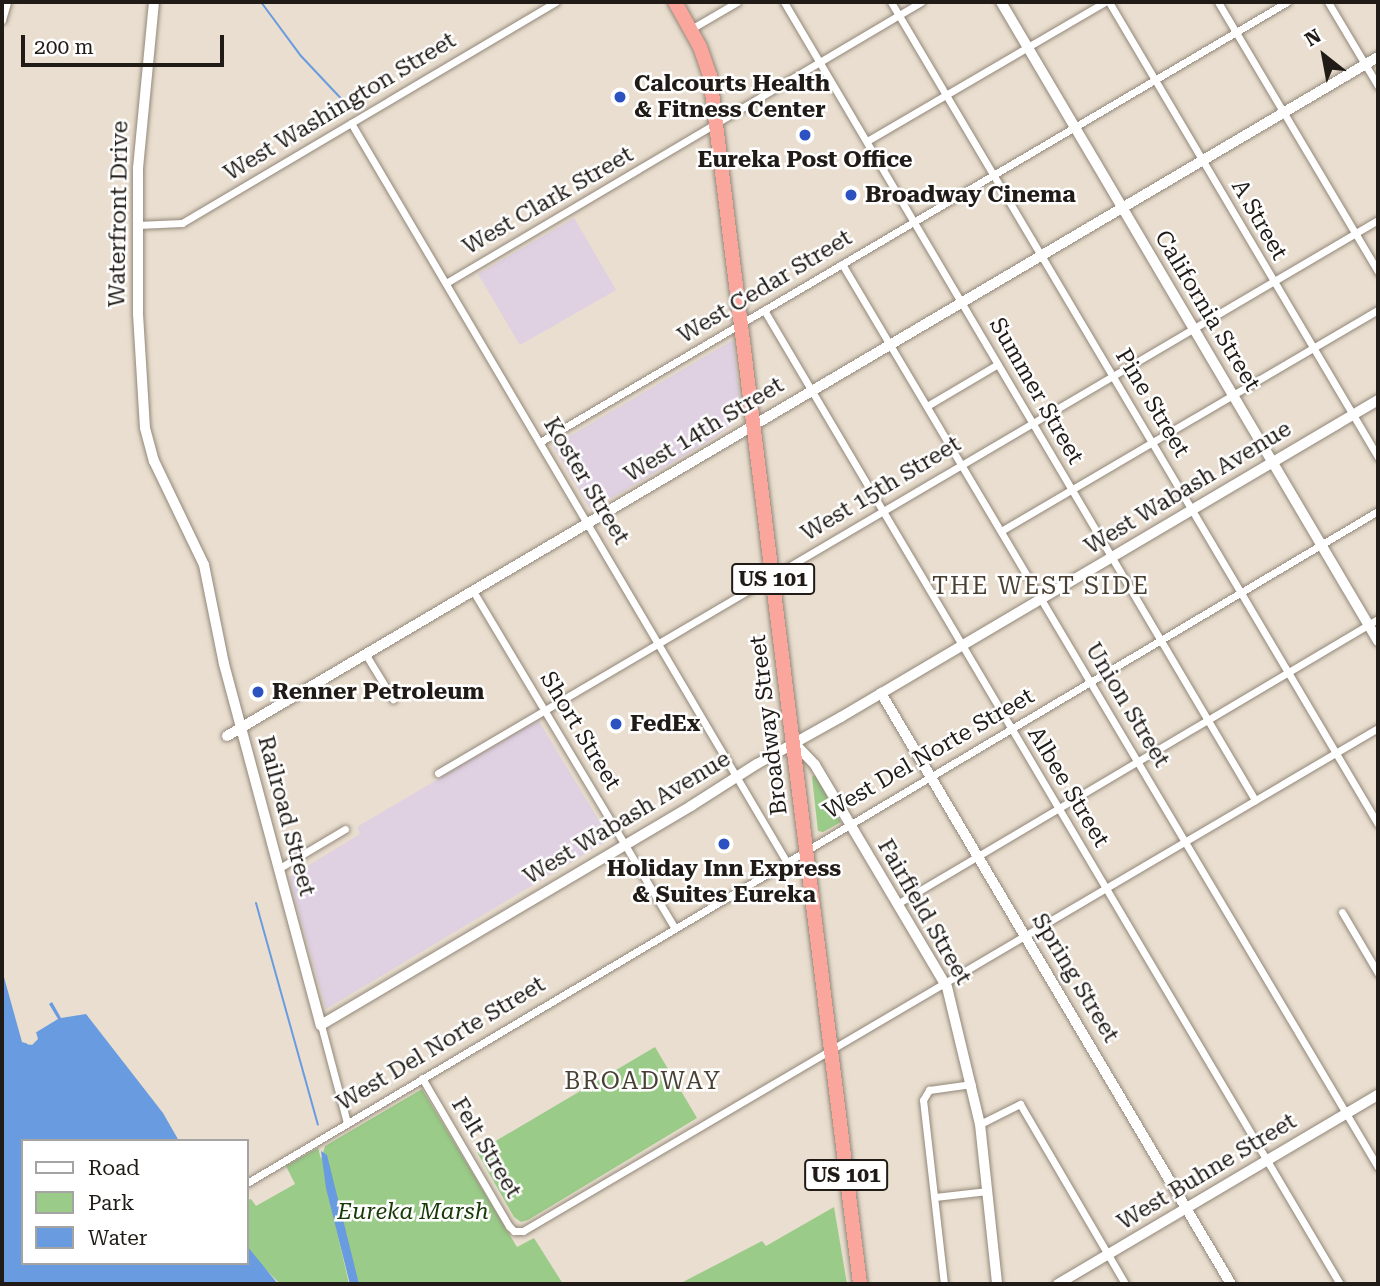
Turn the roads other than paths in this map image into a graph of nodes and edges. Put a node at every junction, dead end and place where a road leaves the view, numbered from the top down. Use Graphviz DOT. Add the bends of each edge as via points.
graph roads {
  1 [pos="7,2"];
  2 [pos="155,2"];
  3 [pos="556,2"];
  4 [pos="675,2"];
  5 [pos="737,2"];
  6 [pos="784,2"];
  7 [pos="891,2"];
  8 [pos="921,2"];
  9 [pos="1000,2"];
  10 [pos="1107,2"];
  11 [pos="1218,2"];
  12 [pos="1287,2"];
  13 [pos="1328,2"];
  14 [pos="899,15"];
  15 [pos="2,19"];
  16 [pos="691,29"];
  17 [pos="1236,32"];
  18 [pos="1027,47"];
  19 [pos="1378,57"];
  20 [pos="820,62"];
  21 [pos="1366,65"];
  22 [pos="1154,80"];
  23 [pos="1378,86"];
  24 [pos="946,94"];
  25 [pos="1283,112"];
  26 [pos="351,123"];
  27 [pos="716,124"];
  28 [pos="1074,127"];
  29 [pos="867,141"];
  30 [pos="1202,161"];
  31 [pos="993,174"];
  32 [pos="1122,208"];
  33 [pos="1378,220"];
  34 [pos="914,221"];
  35 [pos="137,225"];
  36 [pos="1355,234"];
  37 [pos="1042,255"];
  38 [pos="842,264"];
  39 [pos="1378,272"];
  40 [pos="1272,281"];
  41 [pos="446,283"];
  42 [pos="962,303"];
  43 [pos="764,310"];
  44 [pos="1378,310"];
  45 [pos="741,323"];
  46 [pos="1192,328"];
  47 [pos="890,345"];
  48 [pos="1313,348"];
  49 [pos="998,364"];
  50 [pos="1113,375"];
  51 [pos="811,390"];
  52 [pos="1232,395"];
  53 [pos="1378,400"];
  54 [pos="927,406"];
  55 [pos="1353,415"];
  56 [pos="1032,422"];
  57 [pos="753,425"];
  58 [pos="540,442"];
  59 [pos="1153,442"];
  60 [pos="1378,457"];
  61 [pos="1272,463"];
  62 [pos="961,464"];
  63 [pos="1072,489"];
  64 [pos="882,510"];
  65 [pos="1193,510"];
  66 [pos="1378,511"];
  67 [pos="184,520"];
  68 [pos="589,523"];
  69 [pos="1001,531"];
  70 [pos="1321,544"];
  71 [pos="1112,557"];
  72 [pos="773,576"];
  73 [pos="473,591"];
  74 [pos="1241,592"];
  75 [pos="1042,599"];
  76 [pos="1373,622"];
  77 [pos="1160,640"];
  78 [pos="1378,641"];
  79 [pos="659,643"];
  80 [pos="962,646"];
  81 [pos="366,654"];
  82 [pos="1289,672"];
  83 [pos="1091,681"];
  84 [pos="881,693"];
  85 [pos="393,699"];
  86 [pos="545,710"];
  87 [pos="1208,720"];
  88 [pos="241,728"];
  89 [pos="1011,728"];
  90 [pos="1378,728"];
  91 [pos="227,736"];
  92 [pos="795,744"];
  93 [pos="1337,752"];
  94 [pos="1138,761"];
  95 [pos="438,773"];
  96 [pos="930,776"];
  97 [pos="738,778"];
  98 [pos="1255,800"];
  99 [pos="1059,808"];
  100 [pos="849,824"];
  101 [pos="1378,824"];
  102 [pos="345,829"];
  103 [pos="1186,841"];
  104 [pos="625,845"];
  105 [pos="807,848"];
  106 [pos="977,856"];
  107 [pos="786,861"];
  108 [pos="278,869"];
  109 [pos="1107,888"];
  110 [pos="897,904"];
  111 [pos="1342,912"];
  112 [pos="674,927"];
  113 [pos="1026,936"];
  114 [pos="1378,973"];
  115 [pos="946,984"];
  116 [pos="321,1024"];
  117 [pos="831,1051"];
  118 [pos="422,1078"];
  119 [pos="972,1084"];
  120 [pos="1378,1096"];
  121 [pos="1347,1114"];
  122 [pos="347,1123"];
  123 [pos="980,1124"];
  124 [pos="1266,1160"];
  125 [pos="1378,1167"];
  126 [pos="248,1182"];
  127 [pos="989,1191"];
  128 [pos="935,1197"];
  129 [pos="1186,1208"];
  130 [pos="1108,1255"];
  131 [pos="860,1284"];
  132 [pos="944,1284"];
  133 [pos="997,1284"];
  134 [pos="1058,1284"];
  135 [pos="1125,1284"];
  136 [pos="1231,1284"];
  137 [pos="1340,1284"];
  1 -- 15 [label="street"];
  2 -- 35 [label="street, Waterfront Drive" via="141,130"];
  3 -- 26 [label="street, West Washington Street"];
  4 -- 16 [label="highway, Broadway Street / US 101"];
  5 -- 16 [label="street"];
  6 -- 20 [label="street, Summer Street"];
  7 -- 14 [label="street, Pine Street"];
  8 -- 14 [label="street, West Clark Street"];
  9 -- 18 [label="street, California Street"];
  10 -- 18 [label="street"];
  10 -- 22 [label="street, A Street"];
  11 -- 17 [label="street"];
  12 -- 17 [label="street, West Cedar Street"];
  13 -- 21 [label="street"];
  14 -- 20 [label="street, West Clark Street"];
  14 -- 24 [label="street, Pine Street"];
  16 -- 27 [label="highway, Broadway Street / US 101" via="709,72"];
  17 -- 22 [label="street, West Cedar Street"];
  17 -- 25 [label="street"];
  18 -- 24 [label="street"];
  18 -- 28 [label="street, California Street"];
  19 -- 21 [label="street, West 14th Street"];
  20 -- 27 [label="street, West Clark Street"];
  20 -- 29 [label="street, Summer Street"];
  21 -- 23 [label="street"];
  21 -- 25 [label="street, West 14th Street"];
  22 -- 28 [label="street, West Cedar Street"];
  22 -- 30 [label="street, A Street"];
  24 -- 29 [label="street"];
  24 -- 31 [label="street, Pine Street"];
  25 -- 30 [label="street, West 14th Street"];
  25 -- 36 [label="street"];
  26 -- 35 [label="street, West Washington Street" via="182,223"];
  26 -- 41 [label="street, Koster Street"];
  27 -- 41 [label="street, West Clark Street"];
  27 -- 45 [label="highway, Broadway Street / US 101"];
  28 -- 31 [label="street, West Cedar Street"];
  28 -- 32 [label="street, California Street"];
  29 -- 34 [label="street, Summer Street"];
  30 -- 32 [label="street, West 14th Street"];
  30 -- 40 [label="street, A Street"];
  31 -- 34 [label="street, West Cedar Street"];
  31 -- 37 [label="street, Pine Street"];
  32 -- 37 [label="street, West 14th Street"];
  32 -- 46 [label="street, California Street"];
  33 -- 36 [label="street, West 15th Street"];
  34 -- 38 [label="street, West Cedar Street"];
  34 -- 42 [label="street, Summer Street"];
  35 -- 67 [label="street, Waterfront Drive" via="145,428 155,461"];
  36 -- 39 [label="street"];
  36 -- 40 [label="street, West 15th Street"];
  37 -- 42 [label="street, West 14th Street"];
  37 -- 50 [label="street, Pine Street"];
  38 -- 43 [label="street, West Cedar Street"];
  38 -- 47 [label="street, Union Street"];
  40 -- 46 [label="street, West 15th Street"];
  40 -- 48 [label="street, A Street"];
  41 -- 58 [label="street, Koster Street"];
  42 -- 47 [label="street, West 14th Street"];
  42 -- 49 [label="street, Summer Street"];
  43 -- 45 [label="street, West Cedar Street"];
  43 -- 51 [label="street, Albee Street"];
  44 -- 48 [label="street"];
  45 -- 57 [label="highway, Broadway Street / US 101"];
  45 -- 58 [label="street, West Cedar Street"];
  46 -- 50 [label="street, West 15th Street"];
  46 -- 52 [label="street, California Street"];
  47 -- 51 [label="street, West 14th Street"];
  47 -- 54 [label="street, Union Street"];
  48 -- 52 [label="street"];
  48 -- 55 [label="street, A Street"];
  49 -- 54 [label="street"];
  49 -- 56 [label="street, Summer Street"];
  50 -- 56 [label="street, West 15th Street"];
  50 -- 59 [label="street, Pine Street"];
  51 -- 57 [label="street, West 14th Street"];
  51 -- 64 [label="street, Albee Street"];
  52 -- 59 [label="street"];
  52 -- 61 [label="street, California Street"];
  53 -- 55 [label="street, West Wabash Avenue"];
  54 -- 62 [label="street, Union Street"];
  55 -- 60 [label="street, A Street"];
  55 -- 61 [label="street, West Wabash Avenue"];
  56 -- 62 [label="street, West 15th Street"];
  56 -- 63 [label="street, Summer Street"];
  57 -- 68 [label="street, West 14th Street"];
  57 -- 72 [label="highway, Broadway Street / US 101"];
  58 -- 68 [label="street, Koster Street"];
  59 -- 63 [label="street"];
  59 -- 65 [label="street, Pine Street"];
  61 -- 65 [label="street, West Wabash Avenue"];
  61 -- 70 [label="street, California Street"];
  62 -- 64 [label="street, West 15th Street"];
  62 -- 69 [label="street, Union Street"];
  63 -- 69 [label="street"];
  63 -- 71 [label="street, Summer Street"];
  64 -- 72 [label="street, West 15th Street"];
  64 -- 80 [label="street, Albee Street"];
  65 -- 71 [label="street, West Wabash Avenue"];
  65 -- 74 [label="street, Pine Street"];
  66 -- 70 [label="street, West Del Norte Street"];
  67 -- 88 [label="street, Railroad Street" via="204,565"];
  68 -- 73 [label="street, West 14th Street"];
  68 -- 79 [label="street, Koster Street"];
  69 -- 75 [label="street, Union Street"];
  70 -- 74 [label="street, West Del Norte Street"];
  70 -- 76 [label="street, California Street"];
  71 -- 75 [label="street, West Wabash Avenue"];
  71 -- 77 [label="street, Summer Street"];
  72 -- 79 [label="street, West 15th Street"];
  72 -- 92 [label="highway, Broadway Street / US 101"];
  73 -- 81 [label="street, West 14th Street"];
  73 -- 86 [label="street, Short Street"];
  74 -- 77 [label="street, West Del Norte Street"];
  74 -- 82 [label="street, Pine Street"];
  75 -- 80 [label="street, West Wabash Avenue"];
  75 -- 83 [label="street, Union Street"];
  76 -- 78 [label="street, California Street"];
  76 -- 82 [label="street"];
  77 -- 83 [label="street, West Del Norte Street"];
  77 -- 87 [label="street, Summer Street"];
  79 -- 86 [label="street, West 15th Street"];
  79 -- 97 [label="street, Koster Street"];
  80 -- 84 [label="street, West Wabash Avenue"];
  80 -- 89 [label="street, Albee Street"];
  81 -- 85 [label="street"];
  81 -- 88 [label="street, West 14th Street"];
  82 -- 87 [label="street"];
  82 -- 93 [label="street, Pine Street"];
  83 -- 89 [label="street, West Del Norte Street"];
  83 -- 94 [label="street, Union Street"];
  84 -- 92 [label="street, West Wabash Avenue"];
  84 -- 96 [label="street, Spring Street"];
  86 -- 95 [label="street, West 15th Street"];
  86 -- 104 [label="street, Short Street"];
  87 -- 94 [label="street"];
  87 -- 98 [label="street, Summer Street"];
  88 -- 91 [label="street, West 14th Street"];
  88 -- 108 [label="street, Railroad Street"];
  89 -- 96 [label="street, West Del Norte Street"];
  89 -- 99 [label="street, Albee Street"];
  90 -- 93 [label="street"];
  92 -- 97 [label="street, West Wabash Avenue"];
  92 -- 100 [label="street, Fairfield Street" via="815,765"];
  92 -- 105 [label="highway, Broadway Street / US 101"];
  93 -- 98 [label="street"];
  93 -- 101 [label="street, Pine Street"];
  94 -- 99 [label="street"];
  94 -- 103 [label="street, Union Street"];
  96 -- 100 [label="street, West Del Norte Street"];
  96 -- 106 [label="street, Spring Street"];
  97 -- 104 [label="street, West Wabash Avenue"];
  97 -- 107 [label="street, Koster Street"];
  98 -- 103 [label="street"];
  99 -- 106 [label="street"];
  99 -- 109 [label="street, Albee Street"];
  100 -- 105 [label="street, West Del Norte Street"];
  100 -- 110 [label="street, Fairfield Street"];
  102 -- 108 [label="street"];
  103 -- 109 [label="street"];
  103 -- 121 [label="street, Union Street"];
  104 -- 112 [label="street, Short Street"];
  104 -- 116 [label="street, West Wabash Avenue"];
  105 -- 107 [label="street, West Del Norte Street"];
  105 -- 117 [label="highway, Broadway Street / US 101"];
  106 -- 110 [label="street"];
  106 -- 113 [label="street, Spring Street"];
  107 -- 112 [label="street, West Del Norte Street"];
  108 -- 116 [label="street, Railroad Street"];
  109 -- 113 [label="street"];
  109 -- 124 [label="street, Albee Street"];
  110 -- 115 [label="street, Fairfield Street"];
  111 -- 114 [label="street"];
  112 -- 118 [label="street, West Del Norte Street"];
  113 -- 115 [label="street"];
  113 -- 129 [label="street, Spring Street"];
  115 -- 117 [label="street"];
  115 -- 119 [label="street, Fairfield Street"];
  116 -- 122 [label="street, Railroad Street"];
  117 -- 118 [label="street, Felt Street" via="520,1232 509,1226"];
  117 -- 131 [label="highway, Broadway Street / US 101"];
  118 -- 122 [label="street, West Del Norte Street"];
  119 -- 123 [label="street, Fairfield Street"];
  119 -- 128 [label="street" via="929,1090 924,1095"];
  120 -- 121 [label="street, West Buhne Street"];
  121 -- 124 [label="street, West Buhne Street"];
  121 -- 125 [label="street, Union Street"];
  122 -- 126 [label="street, West Del Norte Street"];
  123 -- 127 [label="street, Fairfield Street"];
  123 -- 130 [label="street" via="1020,1104"];
  124 -- 129 [label="street, West Buhne Street"];
  124 -- 137 [label="street, Albee Street"];
  127 -- 128 [label="street"];
  127 -- 133 [label="street, Fairfield Street"];
  128 -- 132 [label="street"];
  129 -- 130 [label="street, West Buhne Street"];
  129 -- 136 [label="street, Spring Street"];
  130 -- 134 [label="street, West Buhne Street"];
  130 -- 135 [label="street"];
}
